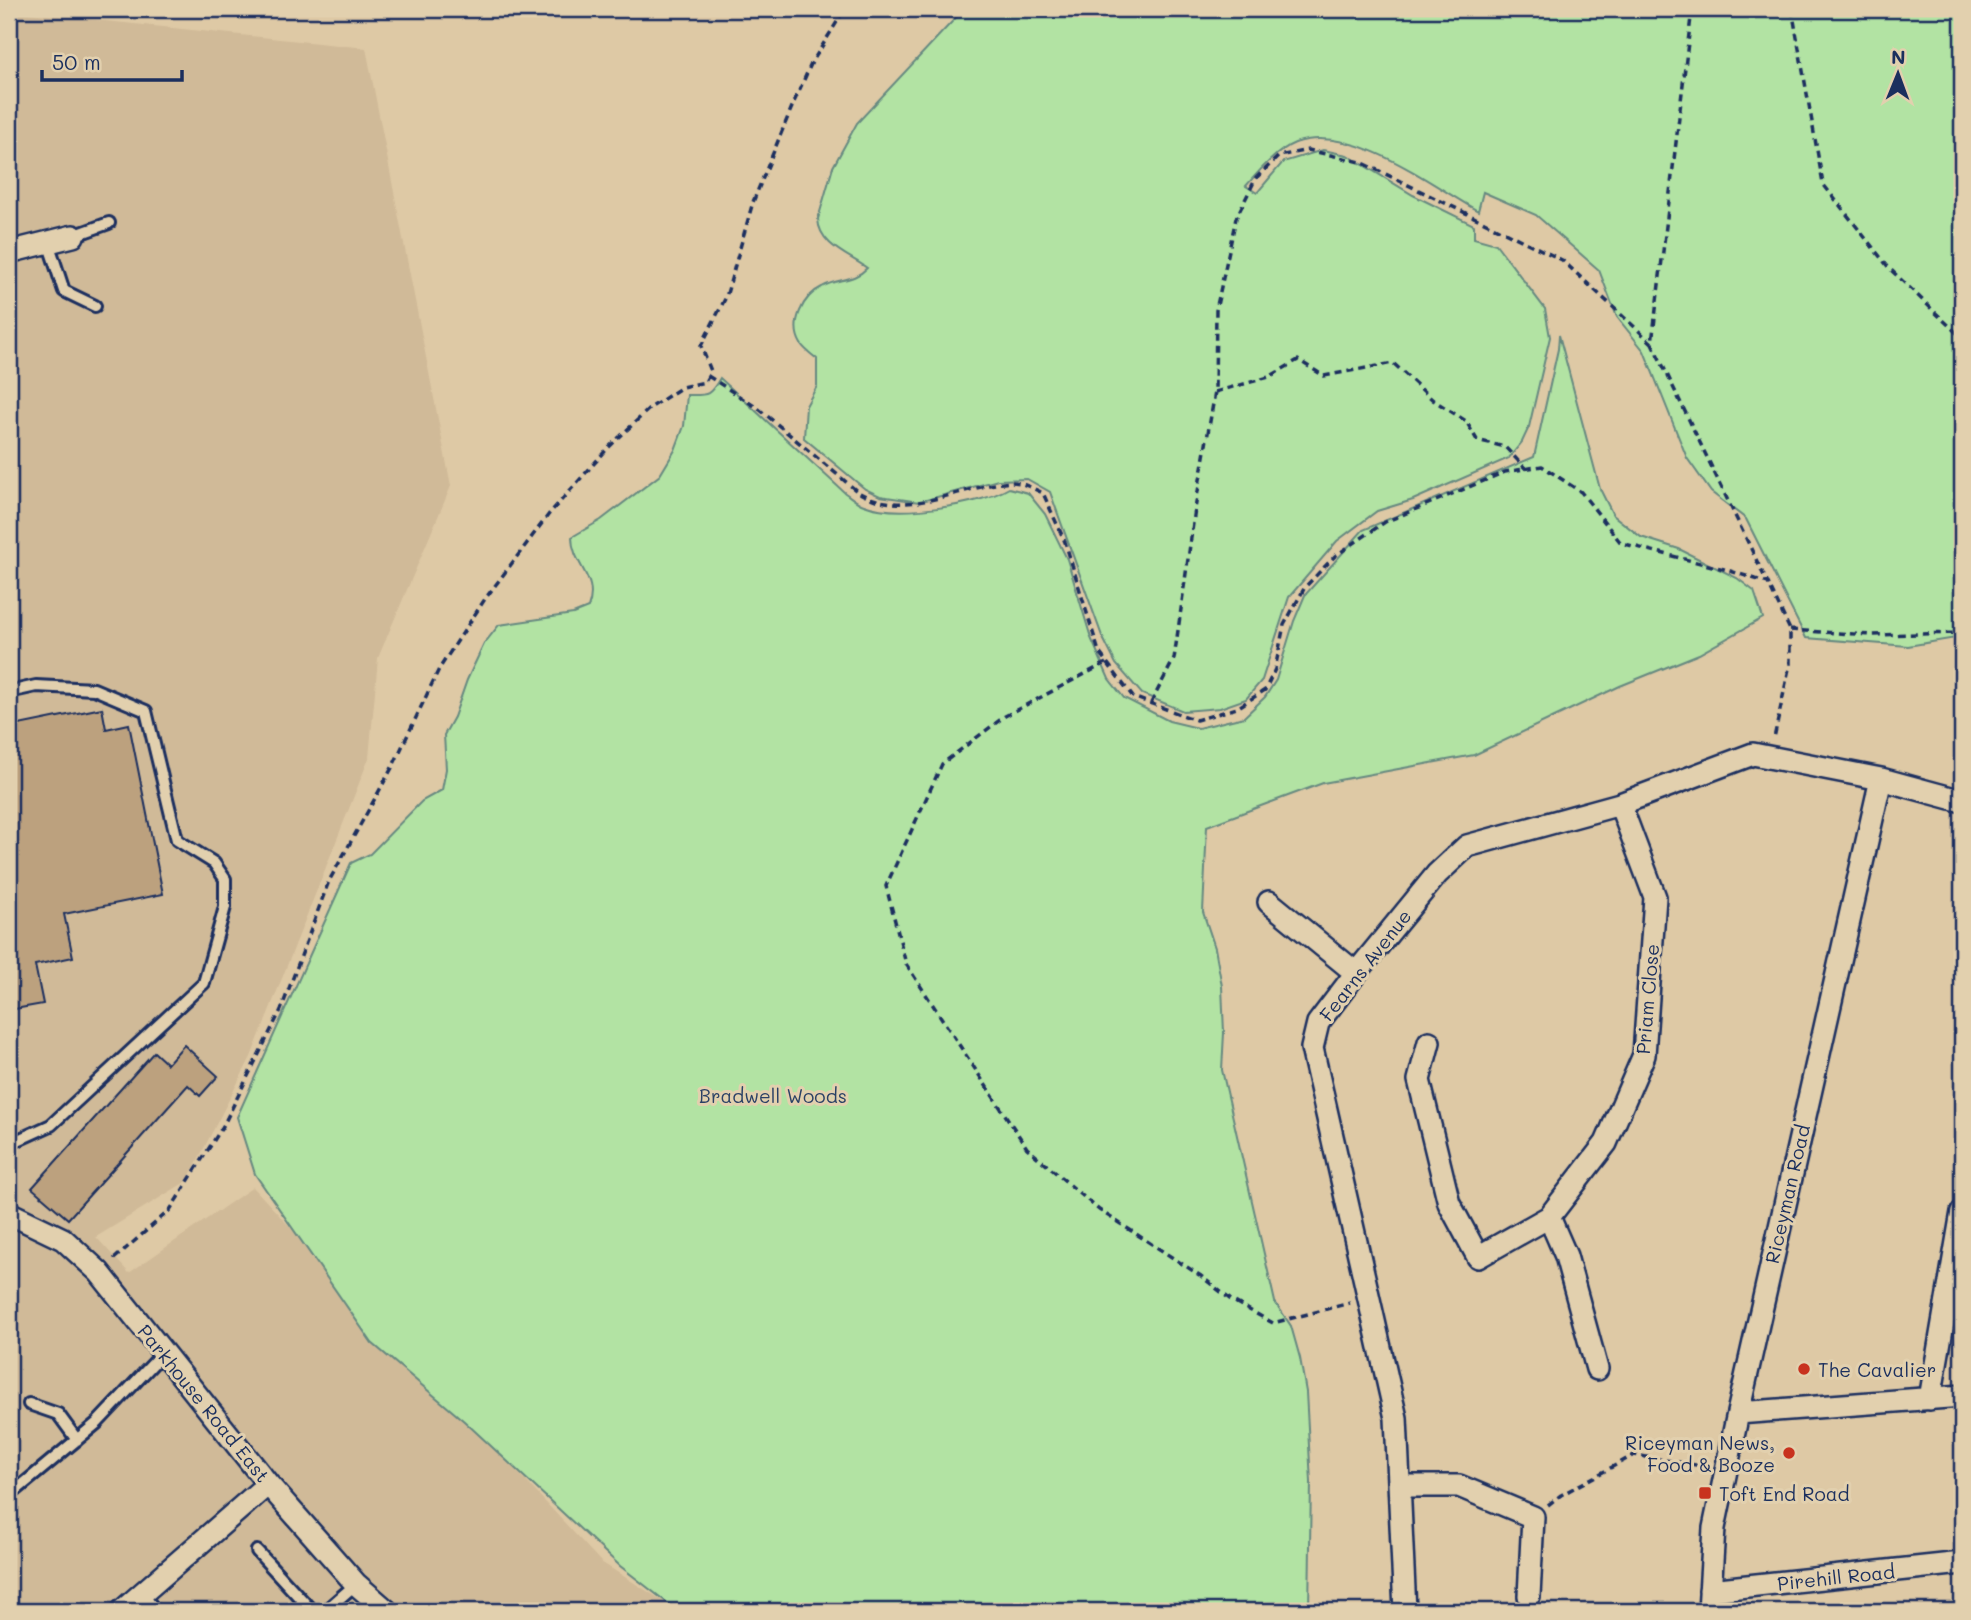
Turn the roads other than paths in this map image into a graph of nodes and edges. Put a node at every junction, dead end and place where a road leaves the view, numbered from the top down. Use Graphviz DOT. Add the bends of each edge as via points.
graph roads {
  1 [pos="109,223"];
  2 [pos="73,236"];
  3 [pos="48,242"];
  4 [pos="9,253"];
  5 [pos="95,306"];
  6 [pos="9,692"];
  7 [pos="1881,779"];
  8 [pos="1962,801"];
  9 [pos="1620,804"];
  10 [pos="1269,902"];
  11 [pos="1356,973"];
  12 [pos="1429,1042"];
  13 [pos="9,1144"];
  14 [pos="1962,1212"];
  15 [pos="9,1213"];
  16 [pos="1549,1217"];
  17 [pos="163,1352"];
  18 [pos="1597,1369"];
  19 [pos="1962,1396"];
  20 [pos="1930,1399"];
  21 [pos="29,1404"];
  22 [pos="1738,1413"];
  23 [pos="77,1440"];
  24 [pos="268,1484"];
  25 [pos="1399,1486"];
  26 [pos="9,1496"];
  27 [pos="257,1551"];
  28 [pos="1962,1563"];
  29 [pos="356,1584"];
  30 [pos="142,1594"];
  31 [pos="1529,1596"];
  32 [pos="1709,1601"];
  33 [pos="122,1611"];
  34 [pos="156,1611"];
  35 [pos="312,1611"];
  36 [pos="325,1611"];
  37 [pos="387,1611"];
  38 [pos="1405,1611"];
  1 -- 2 [label="lane"];
  2 -- 3 [label="street"];
  3 -- 4 [label="street"];
  3 -- 5 [label="lane" via="64,291"];
  6 -- 13 [label="lane" via="36,686 94,689 146,711 177,841 214,863 225,880 225,907 204,984 51,1125"];
  7 -- 8 [label="street, Fearns Avenue"];
  7 -- 9 [label="street, Fearns Avenue" via="1753,754"];
  7 -- 22 [label="street, Riceyman Road"];
  9 -- 11 [label="street, Fearns Avenue" via="1467,846 1437,874"];
  9 -- 16 [label="street, Priam Close" via="1656,897 1644,1055 1606,1143"];
  10 -- 11 [label="street"];
  11 -- 25 [label="street, Fearns Avenue" via="1318,1023 1312,1048 1396,1418"];
  12 -- 16 [label="street, Priam Close" via="1419,1080 1449,1203 1478,1256"];
  14 -- 20 [label="street"];
  15 -- 17 [label="street, Parkhouse Road East" via="63,1239 99,1272"];
  16 -- 18 [label="street" via="1566,1256"];
  17 -- 23 [label="lane"];
  17 -- 24 [label="street, Parkhouse Road East"];
  19 -- 20 [label="street"];
  20 -- 22 [label="street"];
  21 -- 23 [label="lane" via="58,1414"];
  22 -- 32 [label="street, Riceyman Road" via="1714,1528"];
  23 -- 26 [label="lane"];
  24 -- 29 [label="street, Parkhouse Road East"];
  24 -- 30 [label="street"];
  25 -- 31 [label="street" via="1458,1486 1532,1517"];
  25 -- 38 [label="street, Fearns Avenue"];
  27 -- 35 [label="lane"];
  28 -- 32 [label="street, Pirehill Road"];
  29 -- 36 [label="lane"];
  29 -- 37 [label="street, Parkhouse Road East"];
  30 -- 33 [label="street"];
  30 -- 34 [label="lane"];
}
